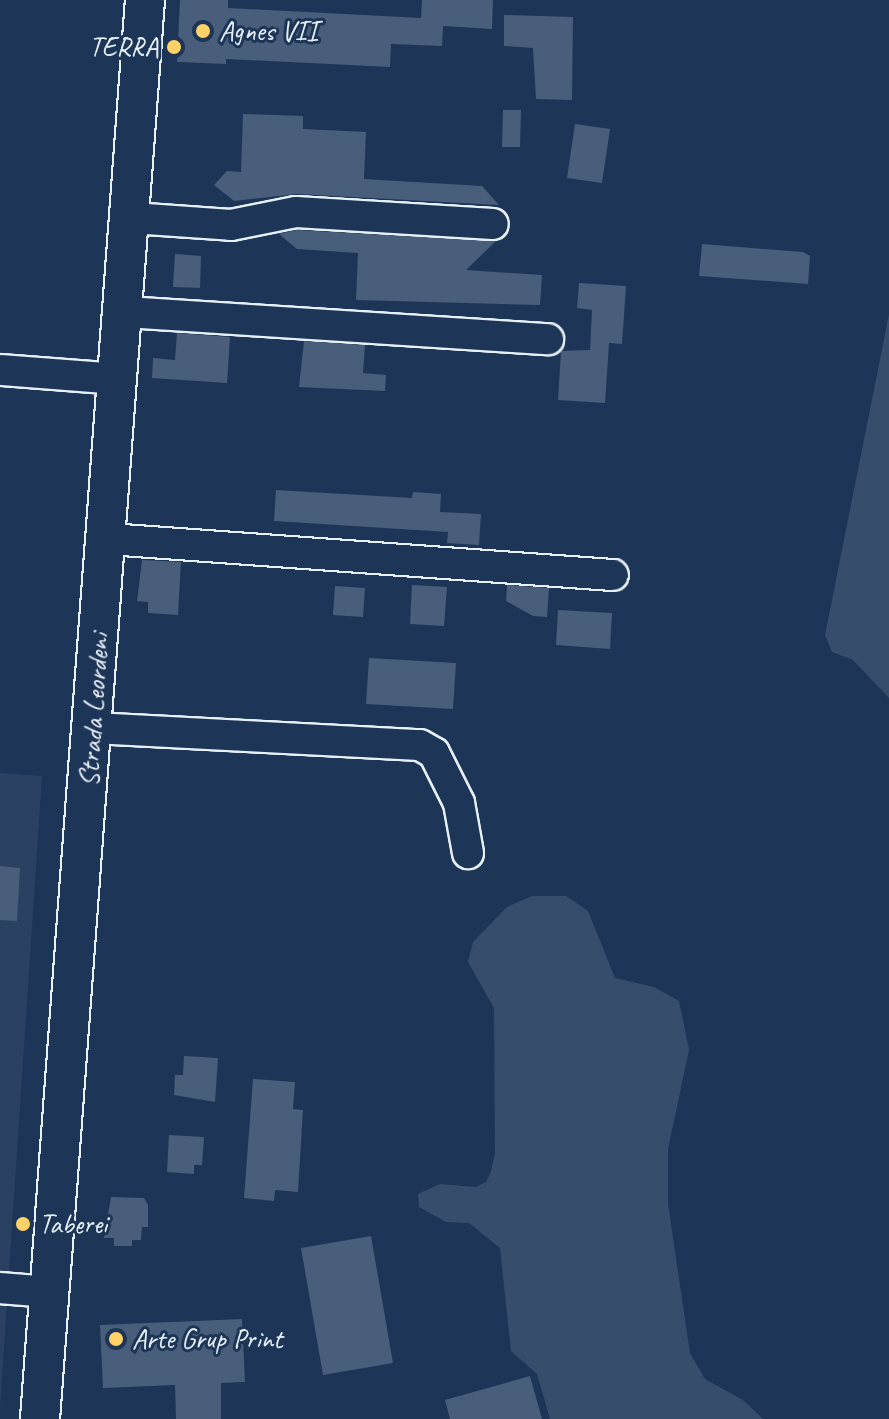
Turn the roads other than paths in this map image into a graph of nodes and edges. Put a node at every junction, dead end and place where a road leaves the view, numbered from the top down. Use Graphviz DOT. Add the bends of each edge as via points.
graph roads {
  1 [pos="145,0"];
  2 [pos="132,218"];
  3 [pos="493,224"];
  4 [pos="125,312"];
  5 [pos="548,339"];
  6 [pos="2,370"];
  7 [pos="120,379"];
  8 [pos="108,539"];
  9 [pos="613,575"];
  10 [pos="93,728"];
  11 [pos="468,853"];
  12 [pos="0,1288"];
  13 [pos="50,1292"];
  14 [pos="40,1419"];
  1 -- 2 [label="main road, Strada Leordeni"];
  2 -- 3 [label="street" via="231,225 296,212"];
  2 -- 4 [label="main road, Strada Leordeni"];
  4 -- 5 [label="street"];
  4 -- 7 [label="main road, Strada Leordeni"];
  6 -- 7 [label="street"];
  7 -- 8 [label="main road, Strada Leordeni"];
  8 -- 9 [label="street"];
  8 -- 10 [label="main road, Strada Leordeni"];
  10 -- 11 [label="street" via="420,745 434,753 453,791"];
  10 -- 13 [label="main road, Strada Leordeni"];
  12 -- 13 [label="street"];
  13 -- 14 [label="main road, Strada Leordeni"];
}
